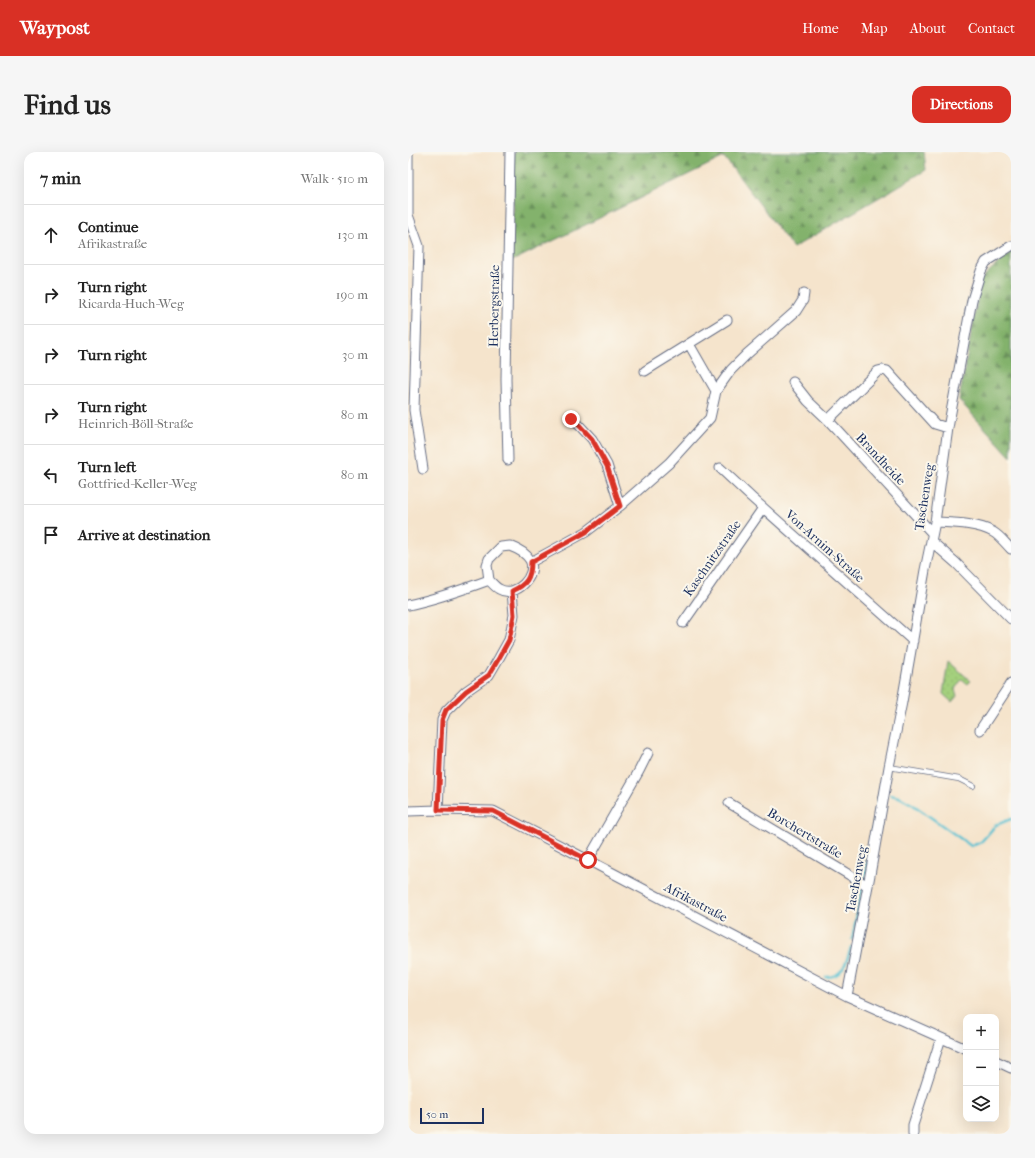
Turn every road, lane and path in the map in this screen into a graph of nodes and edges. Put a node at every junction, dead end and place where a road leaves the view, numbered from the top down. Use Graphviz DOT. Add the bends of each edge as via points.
graph roads {
  1 [pos="408,152"];
  2 [pos="510,152"];
  3 [pos="408,215"];
  4 [pos="1011,246"];
  5 [pos="804,293"];
  6 [pos="727,320"];
  7 [pos="689,344"];
  8 [pos="645,371"];
  9 [pos="793,382"];
  10 [pos="716,390"];
  11 [pos="571,419"];
  12 [pos="828,420"];
  13 [pos="948,428"];
  14 [pos="508,460"];
  15 [pos="720,468"];
  16 [pos="423,469"];
  17 [pos="620,506"];
  18 [pos="763,508"];
  19 [pos="935,522"];
  20 [pos="932,537"];
  21 [pos="1011,549"];
  22 [pos="531,562"];
  23 [pos="489,580"];
  24 [pos="512,591"];
  25 [pos="408,604"];
  26 [pos="1011,619"];
  27 [pos="683,623"];
  28 [pos="913,641"];
  29 [pos="1011,683"];
  30 [pos="980,730"];
  31 [pos="648,753"];
  32 [pos="889,767"];
  33 [pos="973,786"];
  34 [pos="729,803"];
  35 [pos="438,810"];
  36 [pos="408,811"];
  37 [pos="588,860"];
  38 [pos="868,886"];
  39 [pos="847,996"];
  40 [pos="941,1038"];
  41 [pos="963,1048"];
  42 [pos="999,1063"];
  43 [pos="1011,1068"];
  44 [pos="913,1134"];
  1 -- 3 [label="street"];
  2 -- 14 [label="street, Herbergstraße" via="506,378"];
  3 -- 16 [label="street" via="419,246 414,410"];
  4 -- 13 [label="street, Taschenweg" via="986,262 980,271 972,300"];
  5 -- 10 [label="street" via="796,311 747,354"];
  6 -- 7 [label="street"];
  7 -- 8 [label="street"];
  7 -- 10 [label="street"];
  9 -- 12 [label="street, Brandheide"];
  10 -- 17 [label="street" via="710,418 669,463"];
  11 -- 17 [label="street" via="592,439 607,466"];
  12 -- 13 [label="street" via="870,377 882,370 886,371 935,424"];
  12 -- 20 [label="street, Brandheide"];
  13 -- 19 [label="street, Taschenweg"];
  15 -- 18 [label="street, Von-Arnim-Straße"];
  17 -- 22 [label="street" via="586,532"];
  18 -- 27 [label="street, Kaschnitzstraße"];
  18 -- 28 [label="street, Von-Arnim-Straße"];
  19 -- 20 [label="street, Taschenweg"];
  19 -- 21 [label="street" via="984,528 992,531"];
  20 -- 26 [label="street, Brandheide"];
  20 -- 28 [label="street, Taschenweg"];
  22 -- 23 [label="street" via="519,550 510,546 501,547 489,559"];
  22 -- 24 [label="street" via="528,580"];
  23 -- 24 [label="street" via="499,589"];
  23 -- 25 [label="street" via="461,591"];
  24 -- 35 [label="street" via="514,615 509,640 489,675 466,691 444,714"];
  28 -- 32 [label="street, Taschenweg"];
  29 -- 30 [label="street"];
  31 -- 37 [label="street"];
  32 -- 33 [label="lane" via="959,780"];
  32 -- 38 [label="street, Taschenweg"];
  34 -- 38 [label="street, Borchertstraße"];
  35 -- 36 [label="street, Afrikastraße"];
  35 -- 37 [label="street, Afrikastraße" via="493,811"];
  37 -- 39 [label="street, Afrikastraße"];
  38 -- 39 [label="street, Taschenweg"];
  39 -- 40 [label="street, Afrikastraße"];
  40 -- 41 [label="street, Afrikastraße"];
  40 -- 44 [label="street" via="913,1126"];
  42 -- 43 [label="street"];
}
